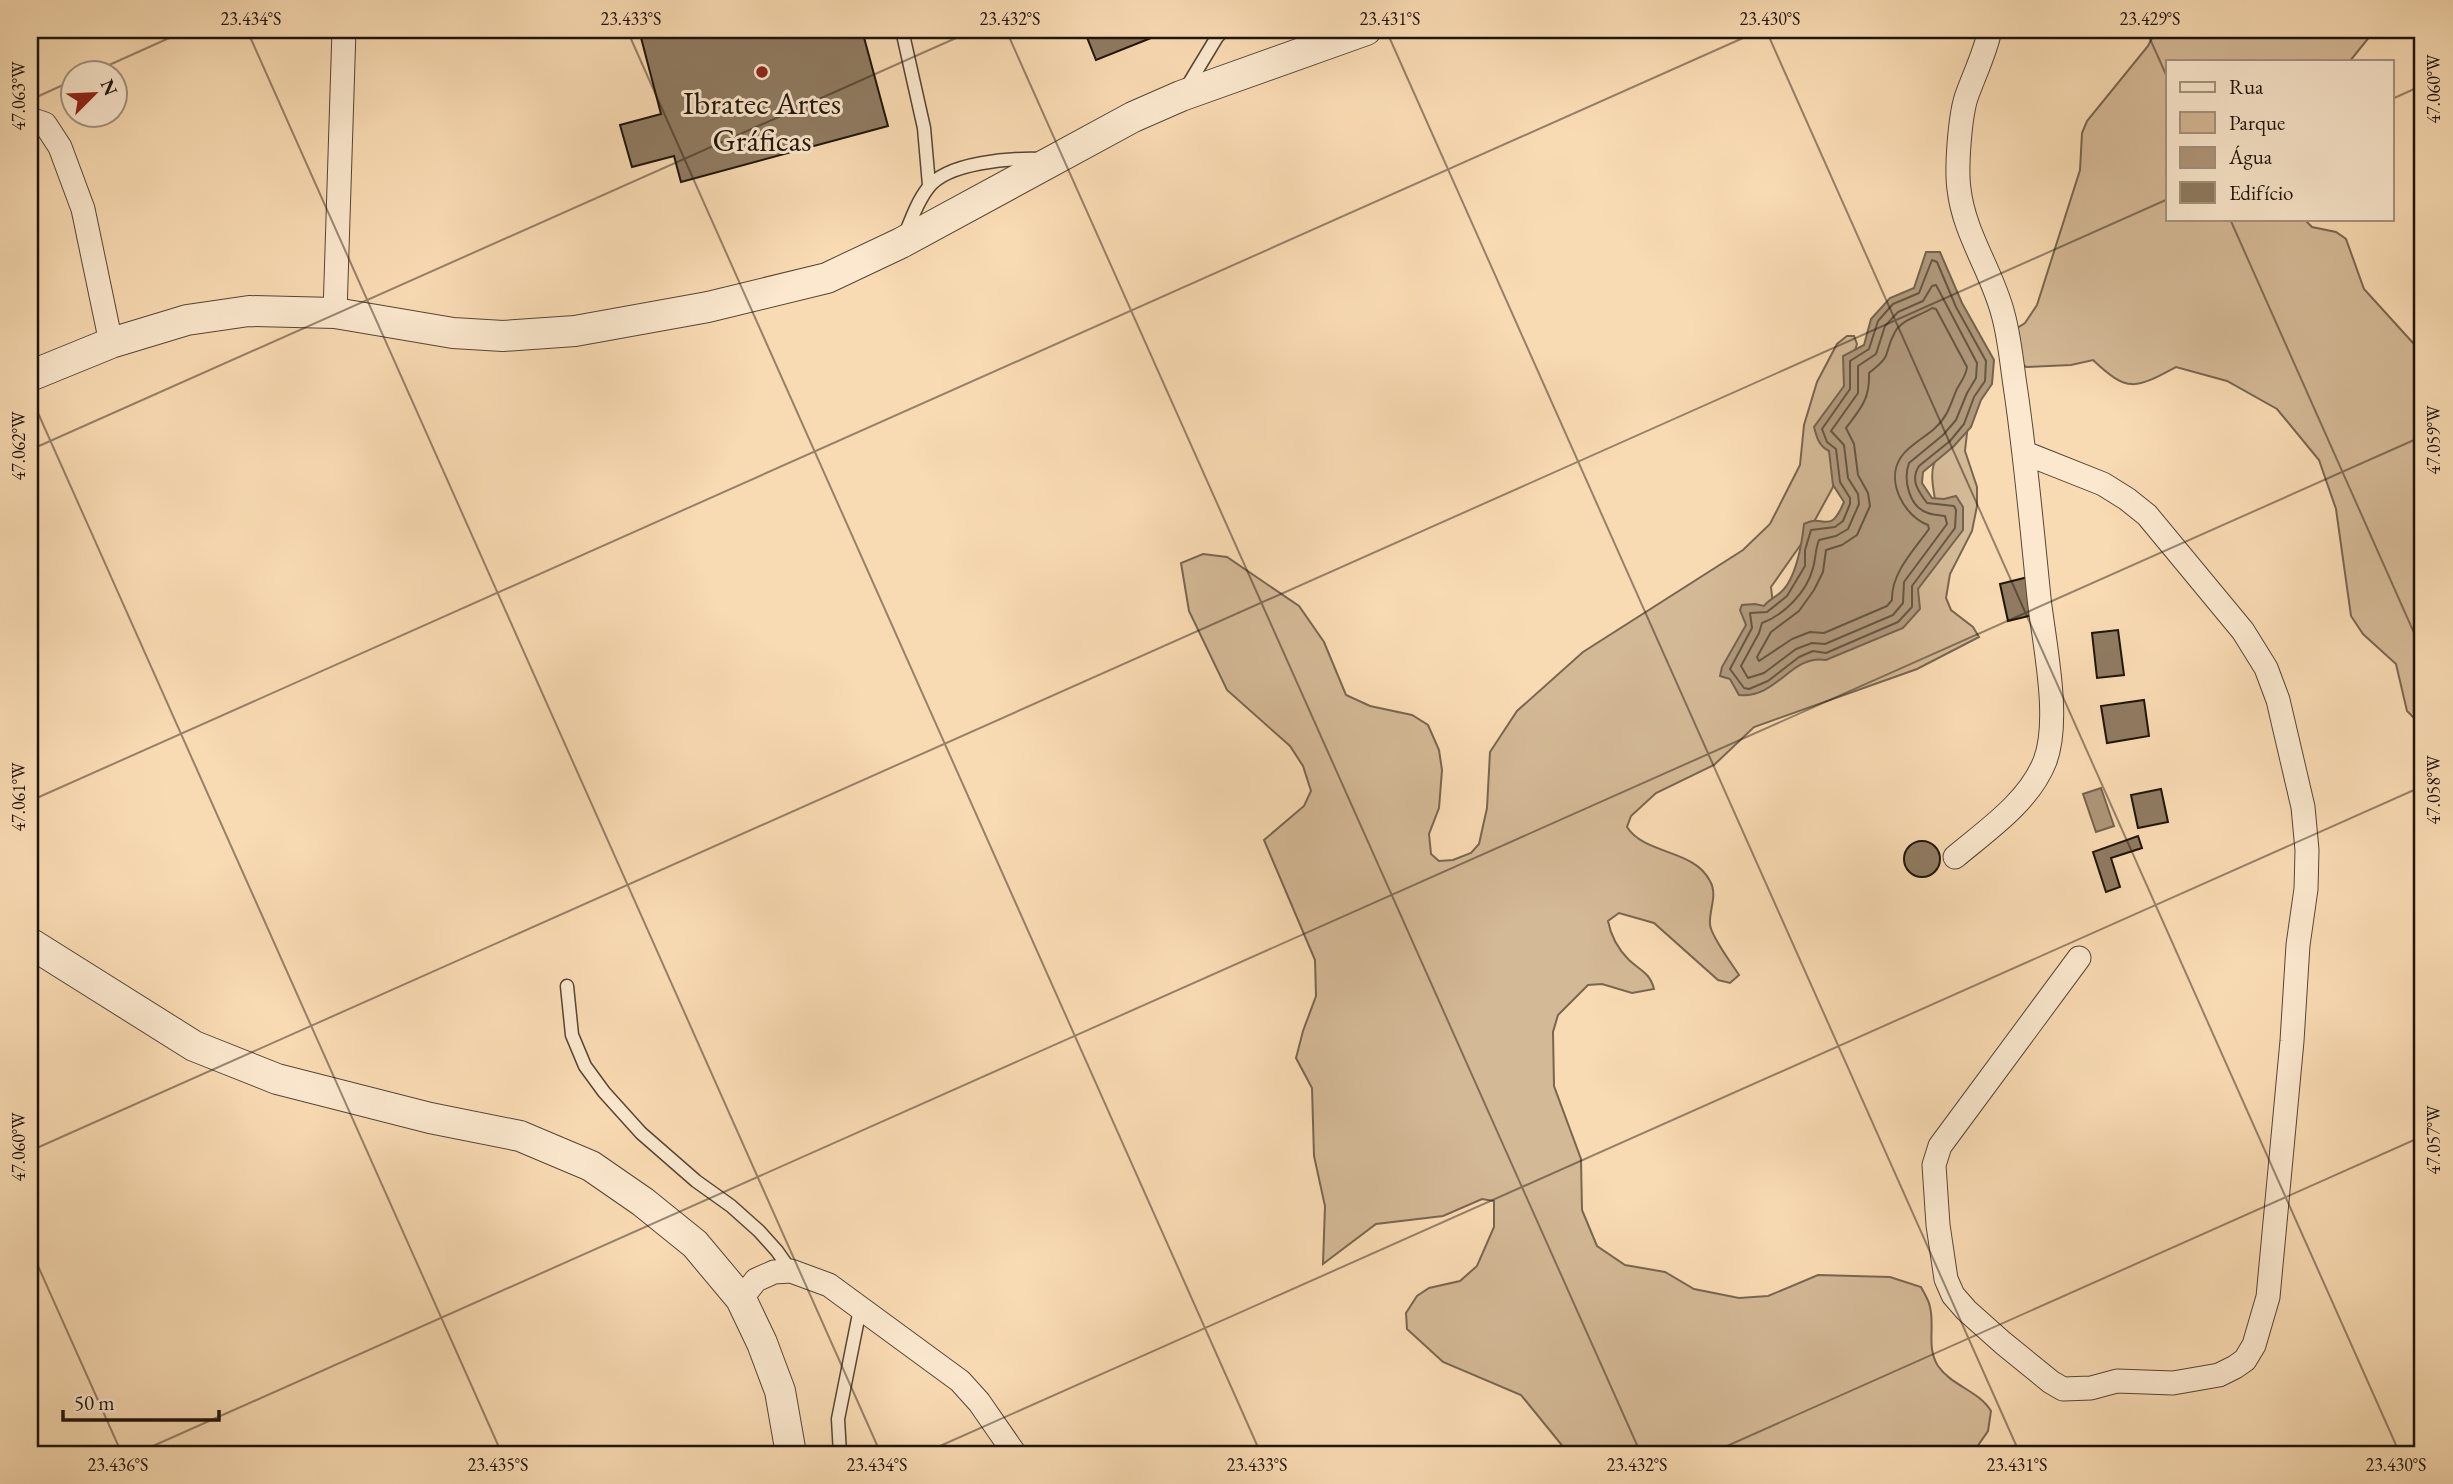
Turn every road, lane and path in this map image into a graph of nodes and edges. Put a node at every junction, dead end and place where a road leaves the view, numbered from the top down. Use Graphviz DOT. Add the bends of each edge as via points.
graph roads {
  1 [pos="344,30"];
  2 [pos="902,30"];
  3 [pos="1224,30"];
  4 [pos="1366,30"];
  5 [pos="1990,30"];
  6 [pos="1181,96"];
  7 [pos="30,119"];
  8 [pos="1055,160"];
  9 [pos="929,185"];
  10 [pos="901,243"];
  11 [pos="335,313"];
  12 [pos="111,343"];
  13 [pos="30,376"];
  14 [pos="2025,453"];
  15 [pos="1955,857"];
  16 [pos="30,943"];
  17 [pos="2079,958"];
  18 [pos="567,986"];
  19 [pos="791,1271"];
  20 [pos="741,1299"];
  21 [pos="860,1309"];
  22 [pos="791,1454"];
  23 [pos="840,1454"];
  24 [pos="1015,1454"];
  1 -- 11 [label="street"];
  2 -- 9 [label="lane" via="924,128"];
  3 -- 6 [label="lane"];
  4 -- 6 [label="street"];
  5 -- 14 [label="street" via="1966,97 1958,187 1974,244 2004,316"];
  6 -- 8 [label="street"];
  7 -- 12 [label="street" via="45,124 60,147 83,209"];
  8 -- 9 [label="lane" via="998,160 964,167"];
  8 -- 10 [label="street"];
  9 -- 10 [label="lane"];
  10 -- 11 [label="street" via="827,278 708,307 575,331 465,334"];
  11 -- 12 [label="street" via="249,311 187,320"];
  12 -- 13 [label="street"];
  14 -- 15 [label="street" via="2048,669 2046,758 2036,781 2018,801"];
  14 -- 17 [label="street" via="2103,484 2147,515 2243,632 2266,668 2278,700 2303,807 2306,890 2268,1297 2245,1360 2219,1375 2173,1383 2118,1381 2063,1389 1966,1310 1946,1279 1934,1165 1940,1146"];
  16 -- 20 [label="street" via="194,1046 277,1079 520,1136 591,1166 695,1244"];
  18 -- 19 [label="lane" via="572,1035 585,1066 604,1092 641,1133 759,1231"];
  19 -- 20 [label="street" via="756,1280"];
  19 -- 21 [label="street" via="829,1285"];
  20 -- 22 [label="street" via="780,1391"];
  21 -- 23 [label="lane" via="838,1419"];
  21 -- 24 [label="street" via="960,1381"];
}
